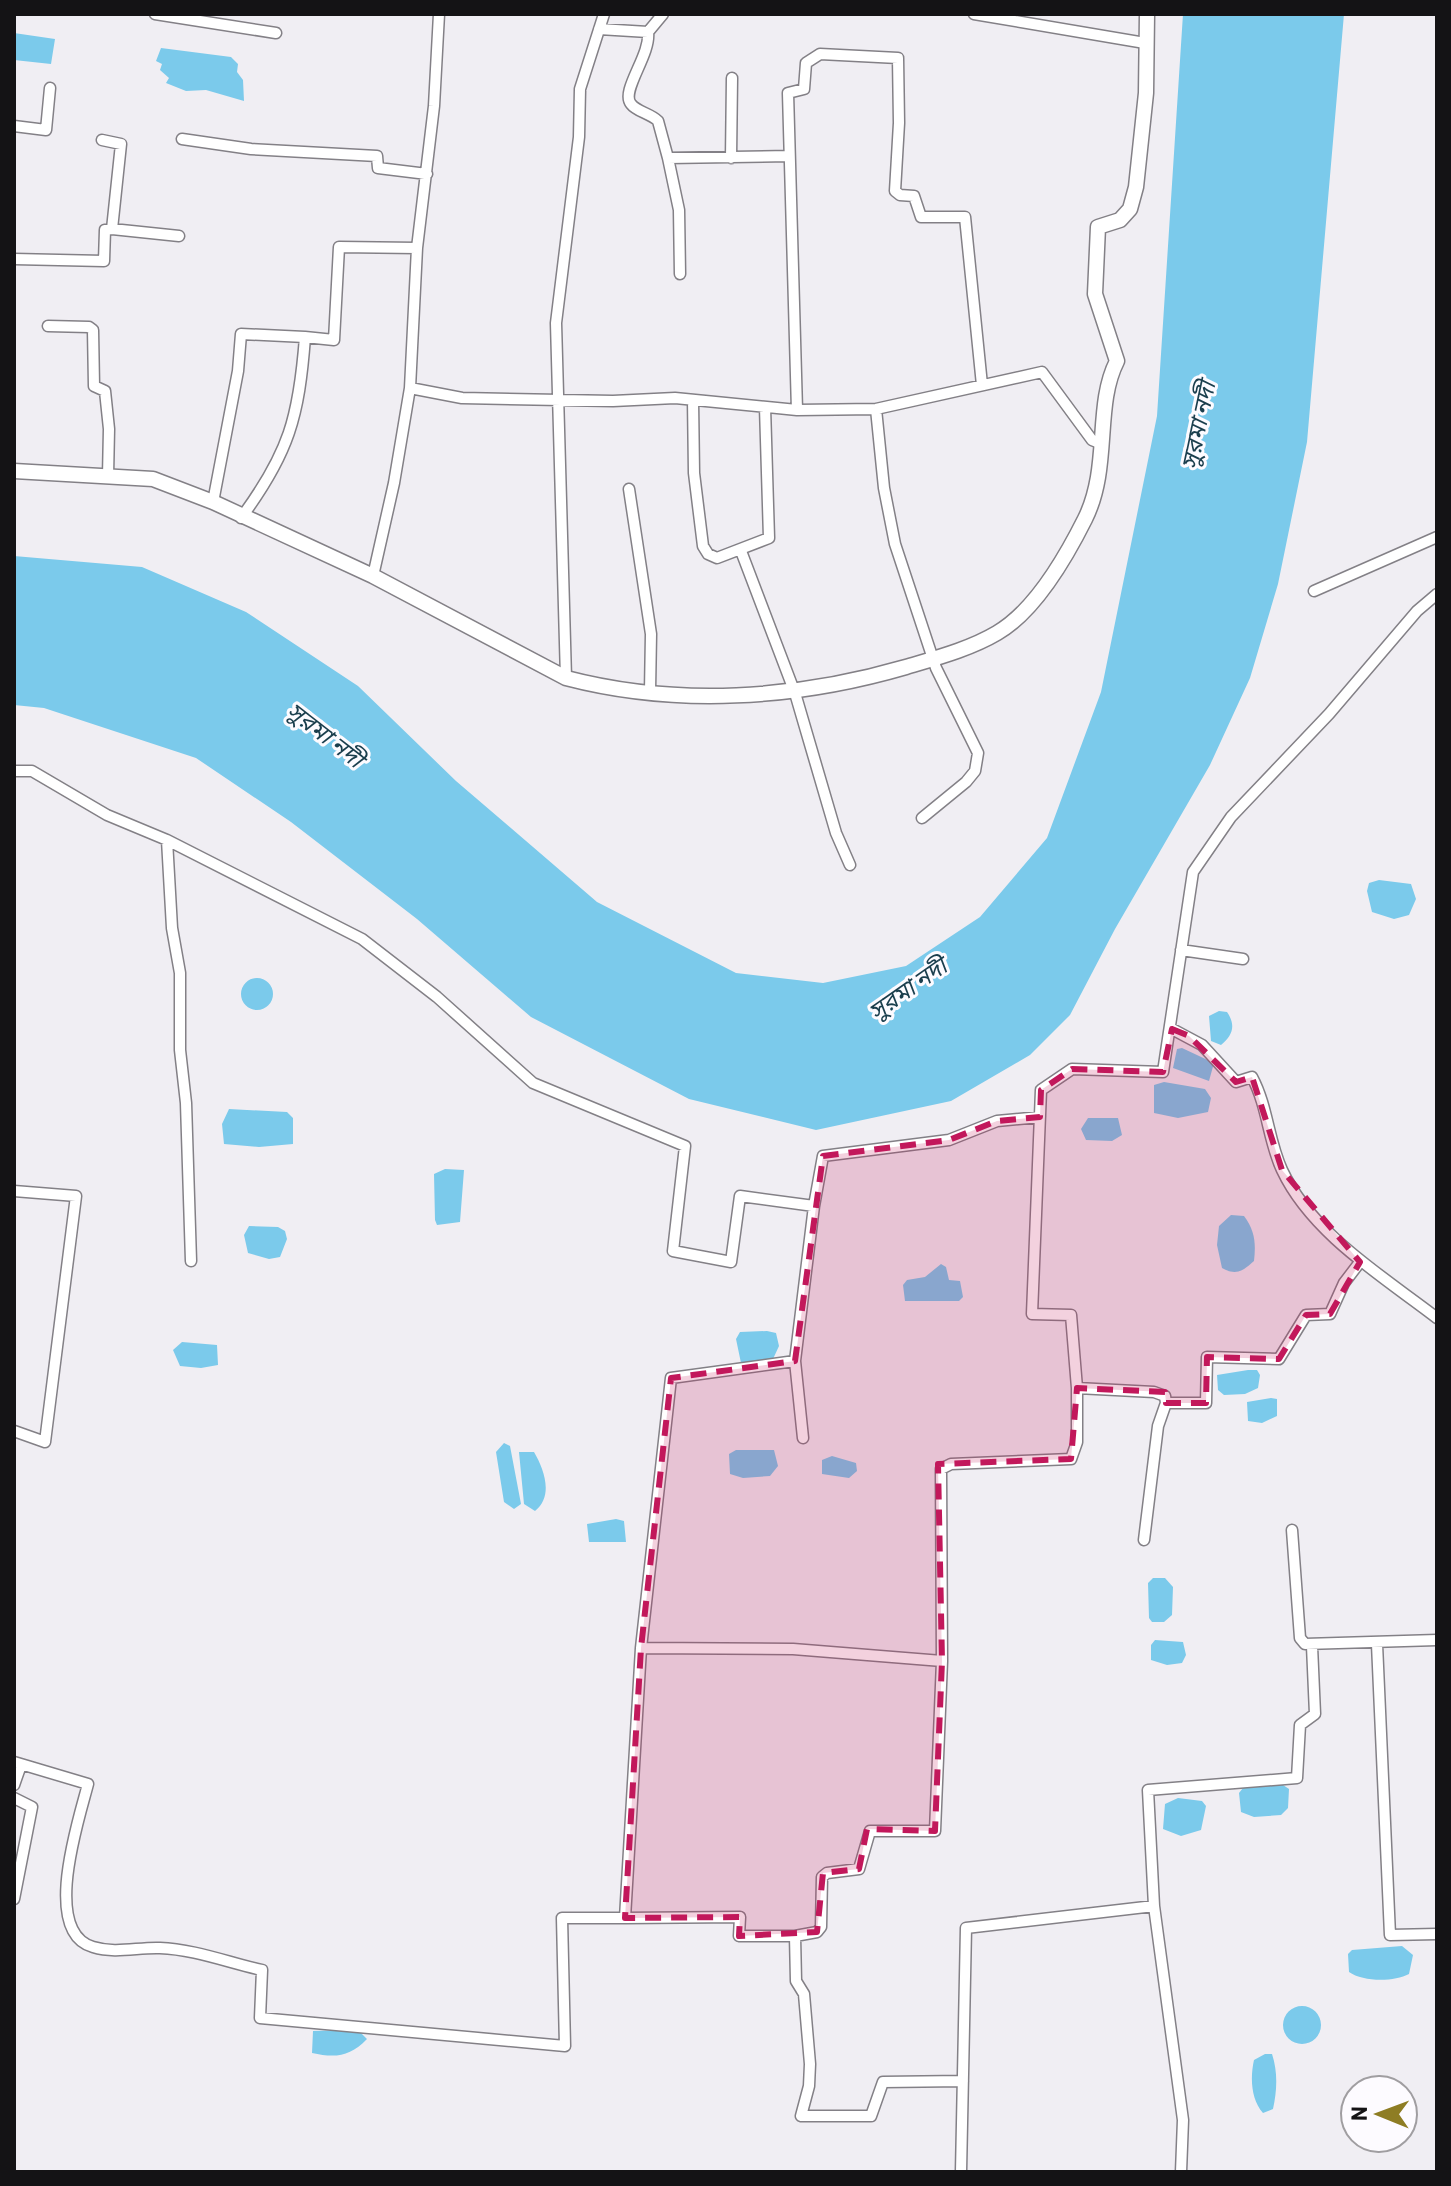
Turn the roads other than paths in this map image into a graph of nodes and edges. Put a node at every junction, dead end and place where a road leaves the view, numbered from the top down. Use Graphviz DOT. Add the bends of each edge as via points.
graph roads {
  1 [pos="155,14"];
  2 [pos="439,14"];
  3 [pos="604,14"];
  4 [pos="663,14"];
  5 [pos="974,14"];
  6 [pos="1147,14"];
  7 [pos="599,29"];
  8 [pos="648,32"];
  9 [pos="276,33"];
  10 [pos="1145,43"];
  11 [pos="732,78"];
  12 [pos="50,88"];
  13 [pos="14,126"];
  14 [pos="182,139"];
  15 [pos="102,140"];
  16 [pos="789,156"];
  17 [pos="668,158"];
  18 [pos="731,158"];
  19 [pos="427,174"];
  20 [pos="112,229"];
  21 [pos="179,236"];
  22 [pos="417,248"];
  23 [pos="14,259"];
  24 [pos="680,274"];
  25 [pos="48,326"];
  26 [pos="305,337"];
  27 [pos="982,385"];
  28 [pos="410,388"];
  29 [pos="693,400"];
  30 [pos="557,401"];
  31 [pos="765,407"];
  32 [pos="876,409"];
  33 [pos="797,410"];
  34 [pos="1102,444"];
  35 [pos="14,471"];
  36 [pos="108,476"];
  37 [pos="629,489"];
  38 [pos="213,502"];
  39 [pos="241,518"];
  40 [pos="1437,537"];
  41 [pos="741,551"];
  42 [pos="373,576"];
  43 [pos="1314,591"];
  44 [pos="1437,594"];
  45 [pos="934,659"];
  46 [pos="566,678"];
  47 [pos="650,691"];
  48 [pos="795,693"];
  49 [pos="14,771"];
  50 [pos="922,818"];
  51 [pos="167,840"];
  52 [pos="850,865"];
  53 [pos="1181,950"];
  54 [pos="1243,959"];
  55 [pos="1172,1029"];
  56 [pos="1040,1117"];
  57 [pos="14,1191"];
  58 [pos="814,1206"];
  59 [pos="191,1261"];
  60 [pos="1360,1262"];
  61 [pos="1437,1318"];
  62 [pos="795,1361"];
  63 [pos="1077,1388"];
  64 [pos="1166,1403"];
  65 [pos="14,1431"];
  66 [pos="803,1438"];
  67 [pos="1292,1530"];
  68 [pos="1144,1540"];
  69 [pos="1437,1640"];
  70 [pos="1377,1644"];
  71 [pos="1312,1646"];
  72 [pos="641,1648"];
  73 [pos="942,1661"];
  74 [pos="18,1764"];
  75 [pos="14,1785"];
  76 [pos="14,1798"];
  77 [pos="14,1899"];
  78 [pos="1154,1906"];
  79 [pos="625,1918"];
  80 [pos="1437,1934"];
  81 [pos="795,1936"];
  82 [pos="963,2081"];
  83 [pos="961,2172"];
  84 [pos="1181,2172"];
  1 -- 9 [label="street"];
  2 -- 19 [label="street"];
  3 -- 7 [label="street"];
  4 -- 8 [label="street"];
  5 -- 10 [label="street"];
  6 -- 10 [label="street"];
  7 -- 8 [label="street"];
  7 -- 30 [label="street" via="580,89 556,323"];
  8 -- 17 [label="street" via="646,57 627,98 658,121"];
  10 -- 34 [label="street" via="1146,93 1130,209 1120,220 1098,227 1095,294 1117,361 1107,381"];
  11 -- 18 [label="street"];
  12 -- 13 [label="street" via="46,130"];
  14 -- 19 [label="street" via="377,156 378,168"];
  15 -- 20 [label="street" via="121,144"];
  16 -- 18 [label="street"];
  16 -- 27 [label="street" via="788,93 804,89 808,58 898,58 895,191 914,196 921,217 965,217"];
  16 -- 33 [label="street"];
  17 -- 18 [label="street"];
  17 -- 24 [label="street" via="679,210"];
  19 -- 22 [label="street"];
  20 -- 21 [label="street"];
  20 -- 23 [label="street" via="105,230 104,261"];
  22 -- 26 [label="street" via="339,247 334,340"];
  22 -- 28 [label="street"];
  25 -- 36 [label="street" via="93,330 94,386 105,391 109,429"];
  26 -- 38 [label="street" via="241,334"];
  26 -- 39 [label="street" via="300,394 286,444 272,476"];
  27 -- 32 [label="street"];
  27 -- 34 [label="street" via="1045,373 1092,440"];
  28 -- 30 [label="street" via="462,398"];
  28 -- 42 [label="street"];
  29 -- 30 [label="street"];
  29 -- 31 [label="street"];
  29 -- 41 [label="street" via="703,546 717,558"];
  30 -- 46 [label="street"];
  31 -- 33 [label="street"];
  31 -- 41 [label="street" via="770,531 766,541"];
  32 -- 33 [label="street"];
  32 -- 45 [label="street" via="895,544"];
  34 -- 45 [label="street" via="1099,480 1087,515 1049,580 999,632"];
  35 -- 36 [label="street"];
  36 -- 38 [label="street" via="153,479"];
  37 -- 47 [label="street" via="651,634"];
  38 -- 39 [label="street"];
  39 -- 42 [label="street"];
  40 -- 43 [label="street"];
  41 -- 48 [label="street"];
  42 -- 46 [label="street"];
  44 -- 53 [label="street" via="1231,817 1193,872"];
  45 -- 48 [label="street"];
  45 -- 50 [label="street" via="978,753 975,771 966,782"];
  46 -- 47 [label="street"];
  47 -- 48 [label="street"];
  48 -- 52 [label="street"];
  49 -- 51 [label="street" via="32,771 107,815"];
  51 -- 58 [label="street" via="362,939 533,1083 685,1146 673,1251 731,1262 740,1196"];
  51 -- 59 [label="street" via="180,973"];
  53 -- 54 [label="street"];
  53 -- 55 [label="street"];
  55 -- 56 [label="street" via="1163,1072 1072,1069 1041,1090"];
  55 -- 60 [label="street" via="1202,1045 1236,1082 1252,1077 1270,1119 1282,1170 1299,1197"];
  56 -- 58 [label="street" via="997,1121 949,1140 823,1156"];
  56 -- 63 [label="street" via="1032,1314 1071,1315"];
  57 -- 65 [label="street" via="76,1196 45,1442"];
  58 -- 62 [label="street"];
  60 -- 61 [label="street"];
  60 -- 64 [label="street" via="1330,1314 1306,1315 1279,1359 1207,1357 1206,1403"];
  62 -- 66 [label="street"];
  62 -- 72 [label="street" via="671,1378"];
  63 -- 64 [label="street" via="1154,1392 1165,1396"];
  63 -- 73 [label="street" via="1077,1442 1071,1459 951,1464 941,1469"];
  64 -- 68 [label="street" via="1158,1426"];
  67 -- 71 [label="street" via="1300,1638"];
  69 -- 70 [label="street"];
  70 -- 71 [label="street"];
  70 -- 80 [label="street" via="1390,1935"];
  71 -- 78 [label="street" via="1315,1714 1300,1725 1297,1778 1148,1790"];
  72 -- 73 [label="street" via="793,1649"];
  72 -- 79 [label="street"];
  73 -- 81 [label="street" via="935,1831 870,1831 859,1869 822,1877 821,1927"];
  74 -- 75 [label="street"];
  74 -- 79 [label="street" via="88,1784 70,1853 66,1902 73,1931 90,1947 162,1948 262,1970 260,2018 565,2046 562,1918"];
  76 -- 77 [label="street" via="32,1807"];
  78 -- 82 [label="street" via="966,1928"];
  78 -- 84 [label="street" via="1183,2120"];
  79 -- 81 [label="street" via="740,1917 739,1936"];
  81 -- 82 [label="street" via="796,1981 804,1994 810,2064 801,2116 871,2116 883,2082"];
  82 -- 83 [label="street"];
}
